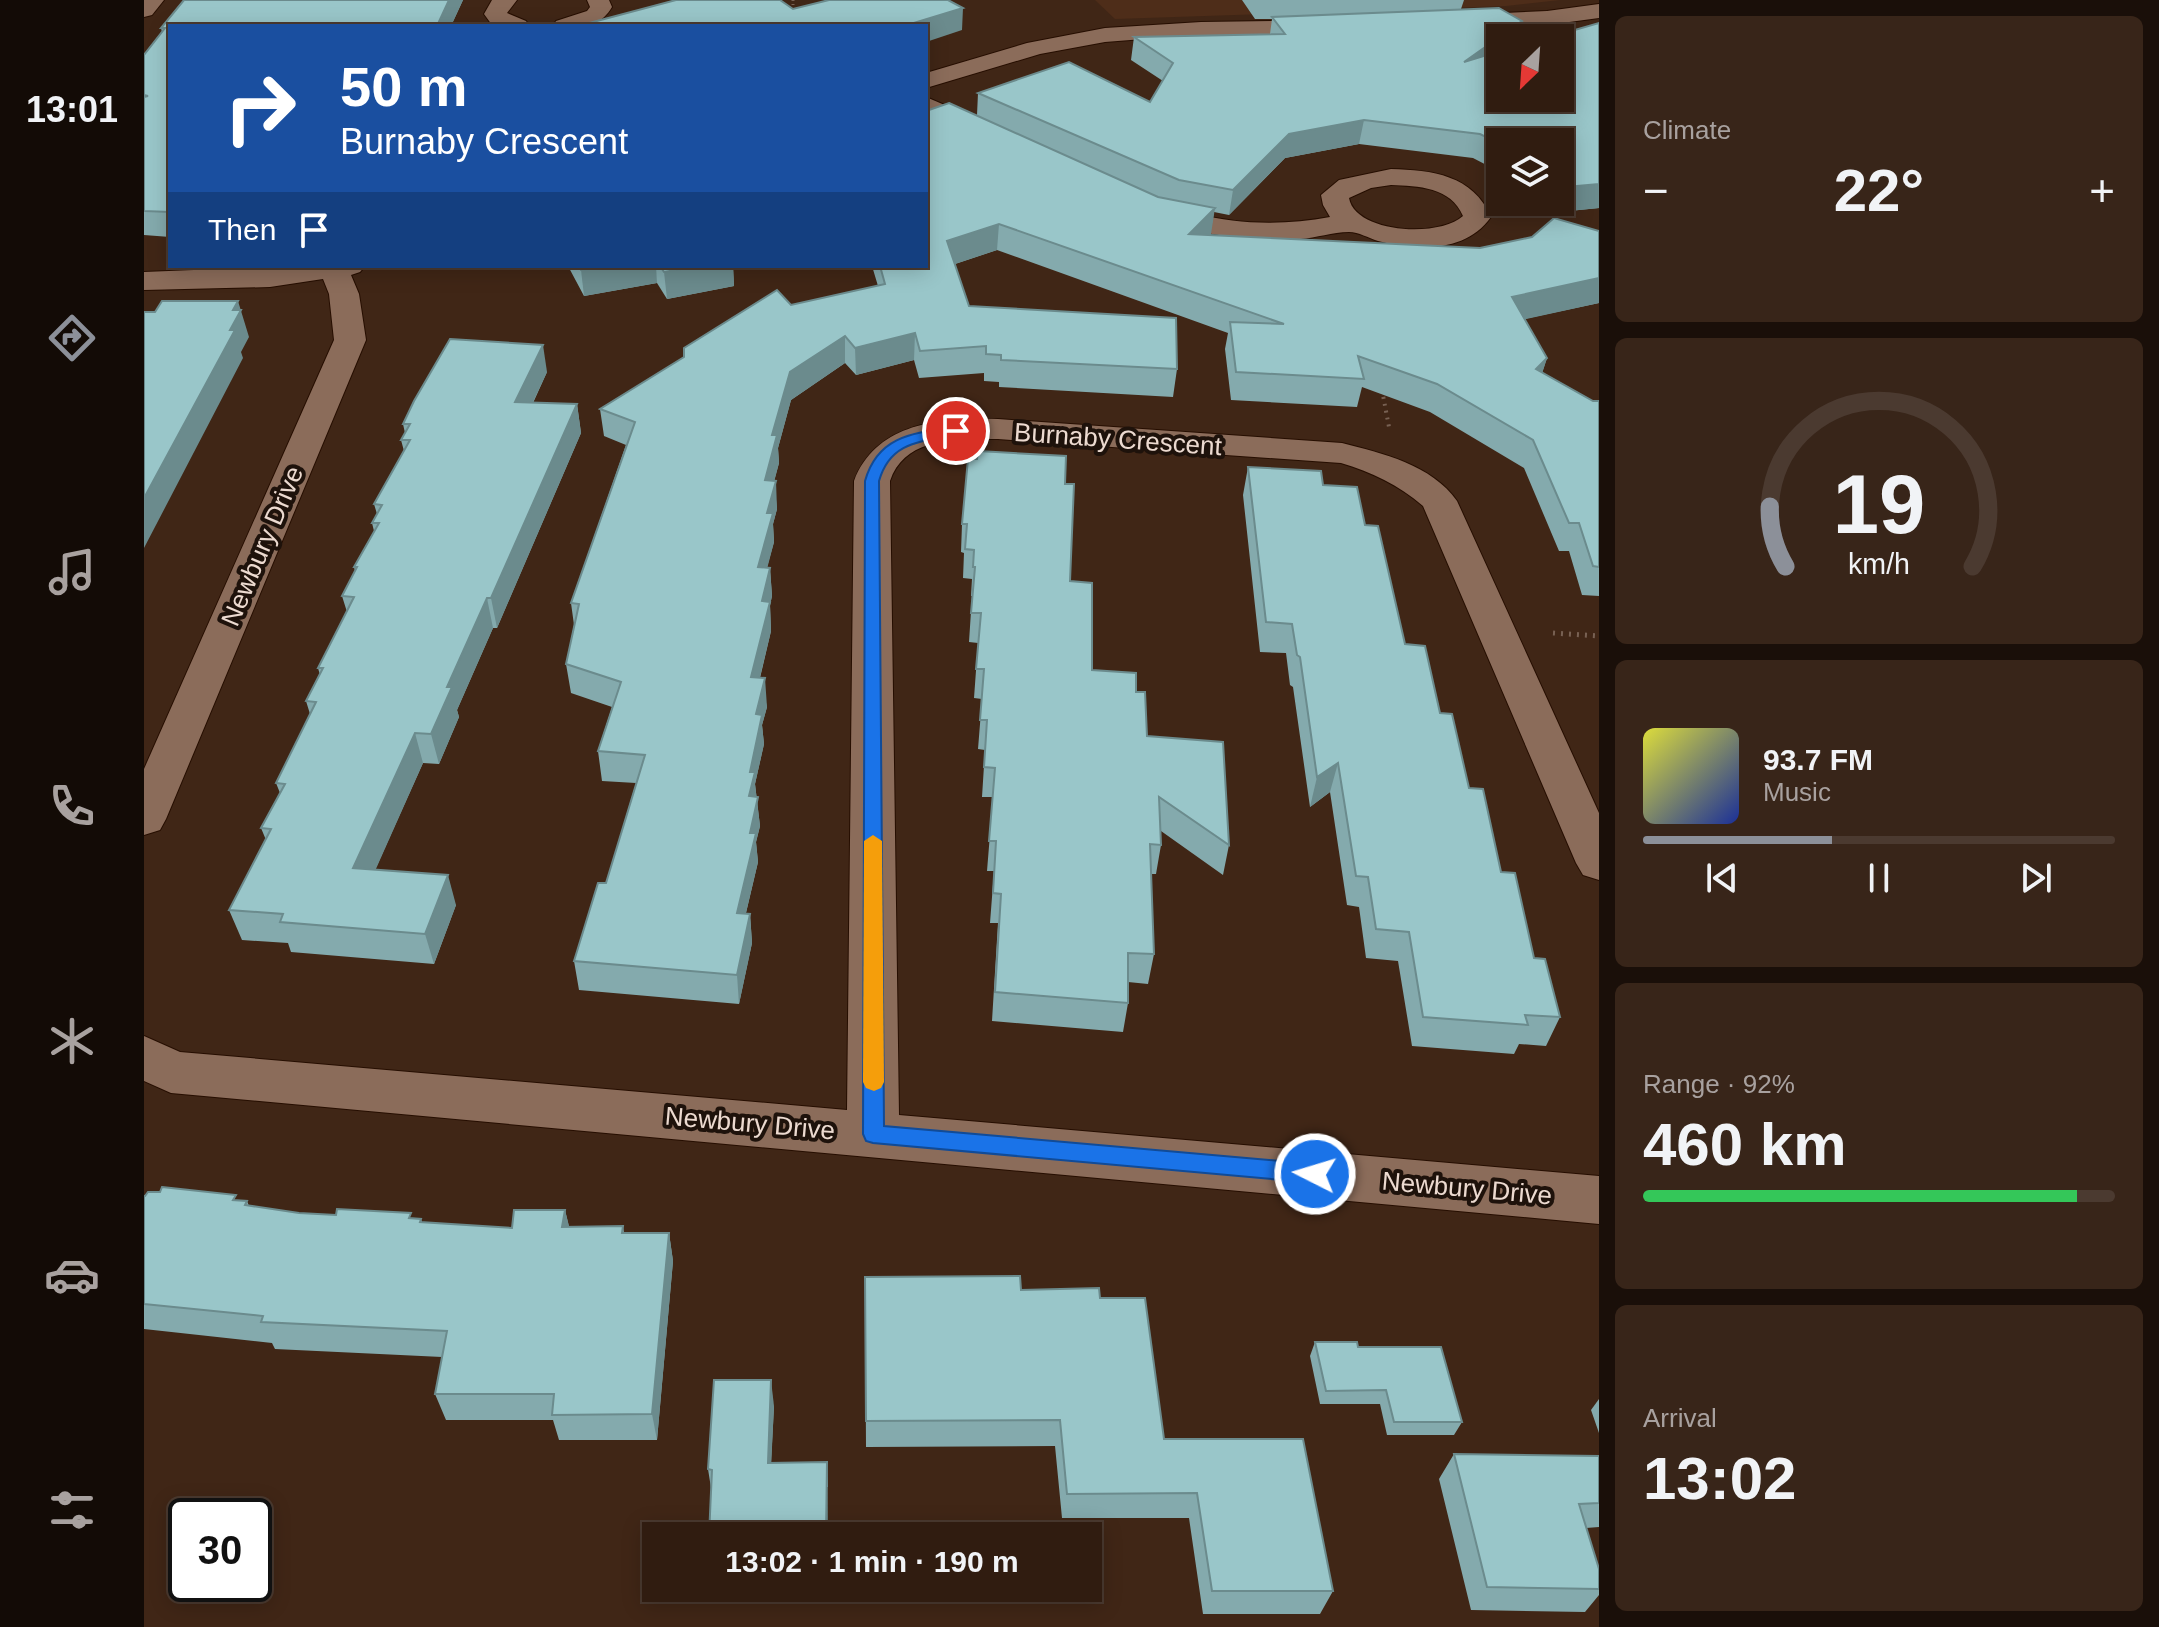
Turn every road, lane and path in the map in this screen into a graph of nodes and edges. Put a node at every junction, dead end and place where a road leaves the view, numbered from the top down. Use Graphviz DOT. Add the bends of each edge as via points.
graph roads {
  1 [pos="153,0"];
  2 [pos="506,0"];
  3 [pos="598,0"];
  4 [pos="793,0"];
  5 [pos="144,10"];
  6 [pos="1595,15"];
  7 [pos="1441,22"];
  8 [pos="512,24"];
  9 [pos="571,24"];
  10 [pos="793,24"];
  11 [pos="1353,26"];
  12 [pos="928,80"];
  13 [pos="928,105"];
  14 [pos="1015,144"];
  15 [pos="1125,195"];
  16 [pos="1356,224"];
  17 [pos="342,268"];
  18 [pos="144,281"];
  19 [pos="1382,390"];
  20 [pos="1391,436"];
  21 [pos="1553,633"];
  22 [pos="1599,636"];
  23 [pos="144,819"];
  24 [pos="1599,863"];
  25 [pos="144,1056"];
  26 [pos="873,1134"];
  27 [pos="1599,1200"];
  1 -- 5 [label="street"];
  2 -- 8 [label="street" via="495,14"];
  3 -- 9 [label="street" via="598,13"];
  4 -- 10 [label="path"];
  6 -- 7 [label="street"];
  11 -- 12 [label="street" via="1075,40"];
  13 -- 14 [label="street"];
  15 -- 16 [label="street" via="1205,224 1292,232"];
  17 -- 18 [label="street" via="270,278"];
  17 -- 23 [label="street, Newbury Drive" via="350,340"];
  19 -- 20 [label="path"];
  21 -- 22 [label="path"];
  24 -- 26 [label="street, Burnaby Crescent" via="1439,501 1422,486 1342,453 1016,432 956,431 917,437 877,462 872,481"];
  25 -- 26 [label="street, Newbury Drive" via="171,1072"];
  26 -- 27 [label="street, Newbury Drive"];
}
